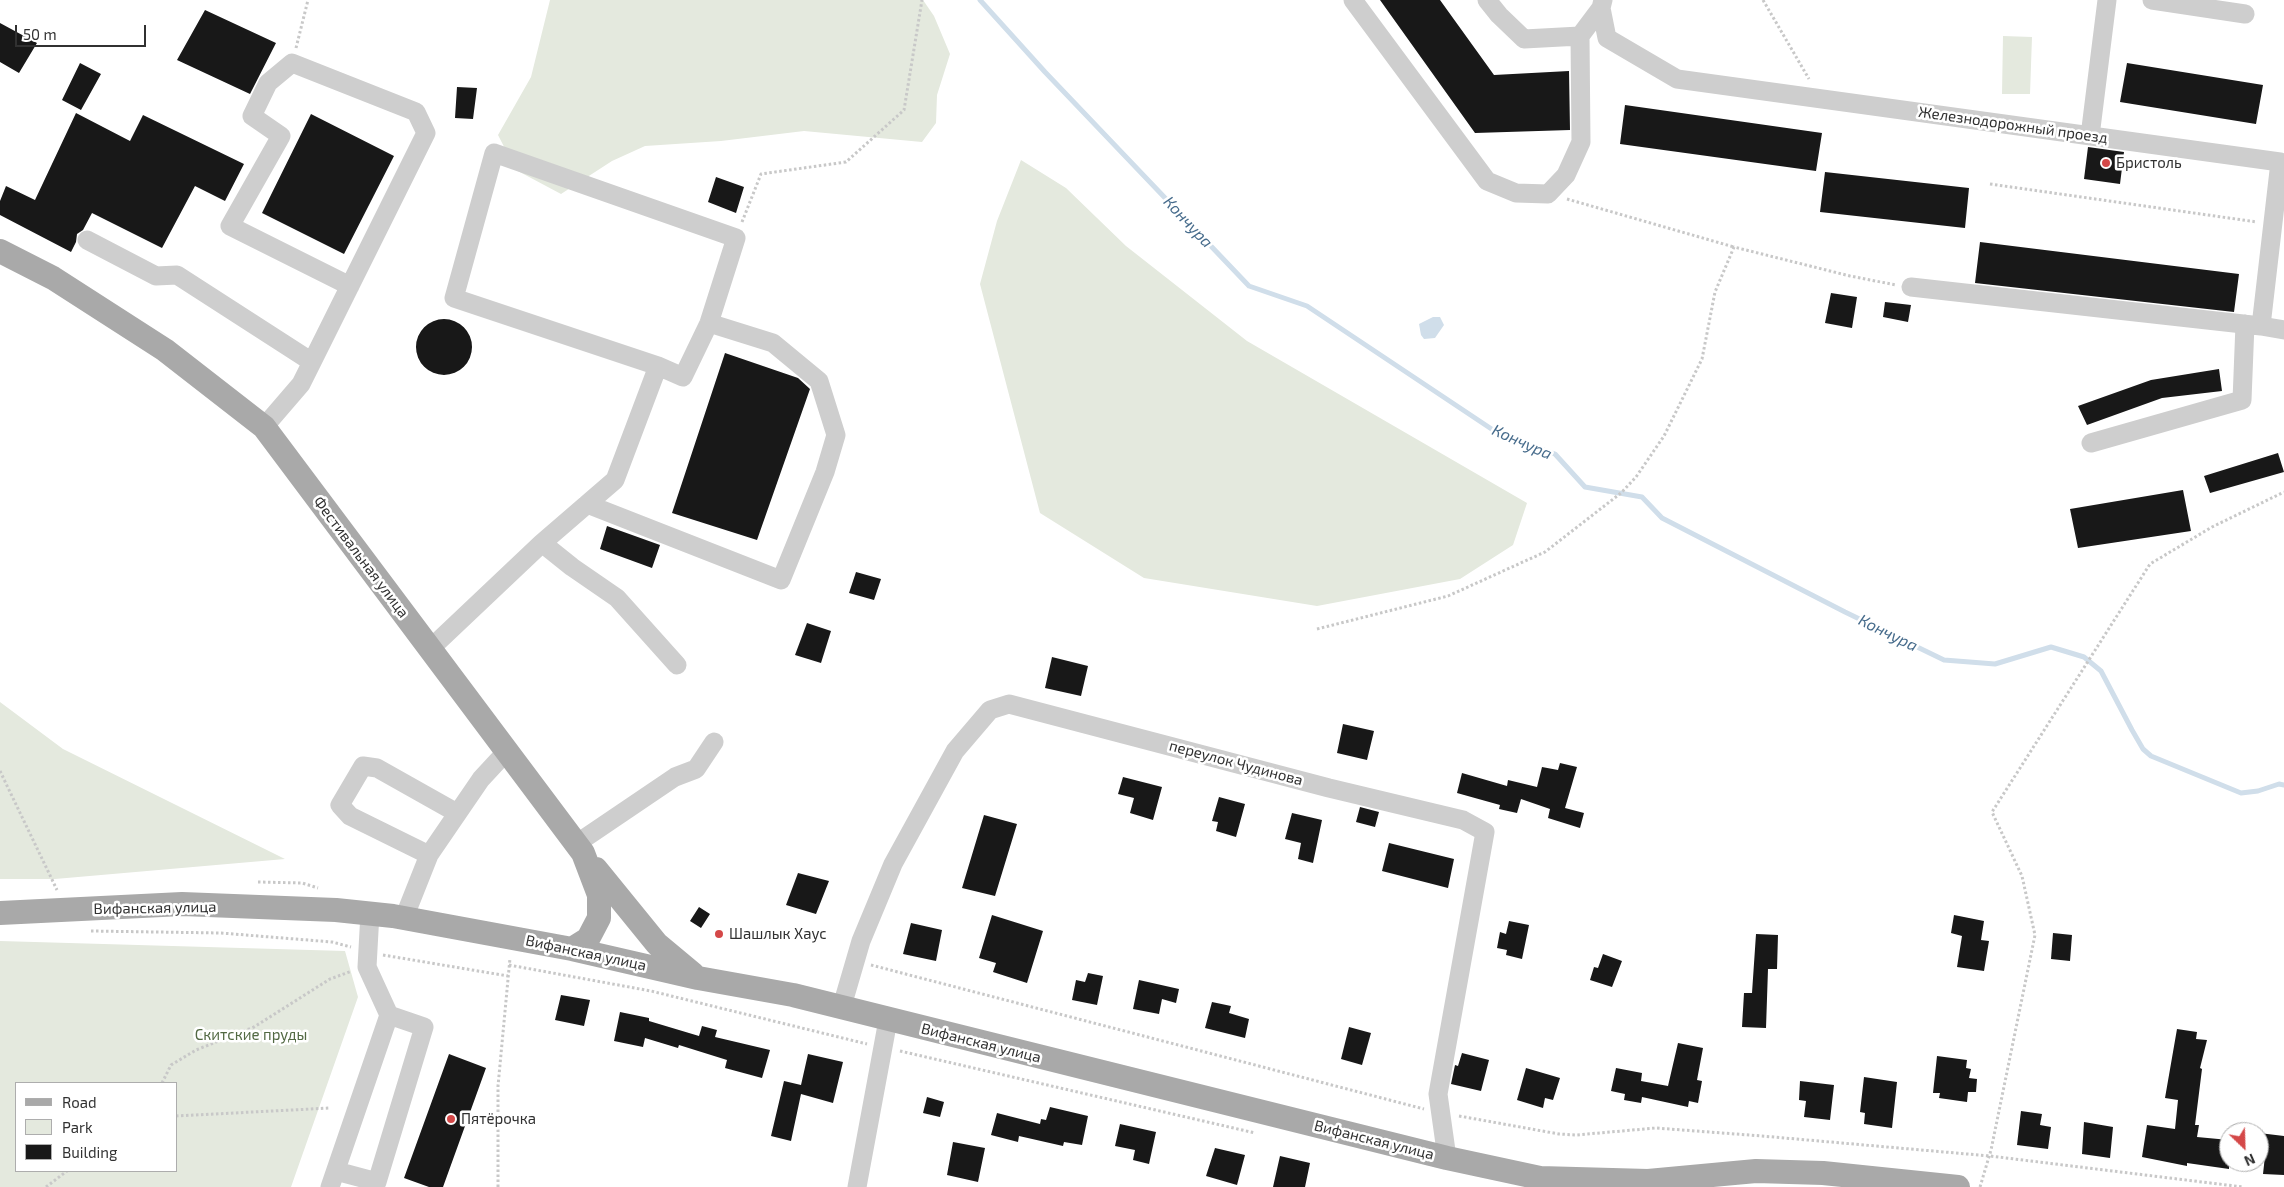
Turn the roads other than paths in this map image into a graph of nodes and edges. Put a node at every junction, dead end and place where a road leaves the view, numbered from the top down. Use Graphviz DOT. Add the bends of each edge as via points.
graph roads {
  1 [pos="1353,0"];
  2 [pos="1487,0"];
  3 [pos="2106,0"];
  4 [pos="2152,0"];
  5 [pos="1602,4"];
  6 [pos="2245,14"];
  7 [pos="1580,36"];
  8 [pos="2090,136"];
  9 [pos="87,240"];
  10 [pos="0,251"];
  11 [pos="350,286"];
  12 [pos="1911,287"];
  13 [pos="709,322"];
  14 [pos="2253,325"];
  15 [pos="2284,330"];
  16 [pos="312,362"];
  17 [pos="658,366"];
  18 [pos="264,427"];
  19 [pos="2091,443"];
  20 [pos="587,504"];
  21 [pos="542,543"];
  22 [pos="430,648"];
  23 [pos="677,665"];
  24 [pos="714,742"];
  25 [pos="506,752"];
  26 [pos="456,813"];
  27 [pos="580,848"];
  28 [pos="429,855"];
  29 [pos="0,913"];
  30 [pos="370,913"];
  31 [pos="404,918"];
  32 [pos="572,949"];
  33 [pos="698,978"];
  34 [pos="842,1006"];
  35 [pos="389,1015"];
  36 [pos="888,1020"];
  37 [pos="1447,1158"];
  38 [pos="333,1179"];
  39 [pos="1808,1180"];
  40 [pos="1642,1184"];
  41 [pos="857,1187"];
  42 [pos="1958,1187"];
  1 -- 7 [label="lane" via="1487,181 1516,193 1548,194 1566,175 1582,142"];
  2 -- 7 [label="lane" via="1524,39"];
  3 -- 8 [label="lane"];
  4 -- 6 [label="lane"];
  5 -- 7 [label="lane"];
  5 -- 8 [label="lane, Железнодорожный проезд" via="1607,38 1677,79"];
  8 -- 14 [label="lane, Железнодорожный проезд" via="2280,162 2273,225"];
  9 -- 16 [label="lane" via="156,276 177,275"];
  10 -- 18 [label="main road, Фестивальная улица" via="53,278 165,350"];
  11 -- 11 [label="lane" via="426,133 416,112 292,63 268,83 252,116 281,136 230,226"];
  11 -- 16 [label="lane"];
  12 -- 14 [label="lane"];
  13 -- 17 [label="lane" via="682,377"];
  13 -- 17 [label="lane" via="736,238 494,153 454,298"];
  13 -- 20 [label="lane" via="773,343 819,381 836,435 825,472 781,580"];
  14 -- 15 [label="lane"];
  14 -- 19 [label="lane, Железнодорожный проезд" via="2242,400"];
  16 -- 18 [label="lane" via="301,384"];
  17 -- 20 [label="lane" via="616,480"];
  18 -- 22 [label="main road, Фестивальная улица"];
  20 -- 21 [label="lane"];
  21 -- 22 [label="lane"];
  21 -- 23 [label="lane" via="617,598"];
  22 -- 25 [label="main road, Фестивальная улица"];
  24 -- 27 [label="lane" via="696,769 675,777"];
  25 -- 26 [label="lane"];
  25 -- 27 [label="main road, Фестивальная улица"];
  26 -- 28 [label="lane"];
  26 -- 28 [label="lane" via="377,768 362,766 340,805 350,816"];
  27 -- 32 [label="main road, Фестивальная улица" via="599,894 599,918 588,939"];
  27 -- 33 [label="main road" via="657,944"];
  28 -- 31 [label="lane"];
  29 -- 30 [label="main road, Вифанская улица" via="182,904"];
  30 -- 31 [label="main road, Вифанская улица"];
  30 -- 35 [label="lane" via="367,960"];
  31 -- 32 [label="main road, Вифанская улица"];
  32 -- 33 [label="main road, Вифанская улица"];
  33 -- 34 [label="main road, Вифанская улица"];
  34 -- 36 [label="main road, Вифанская улица"];
  34 -- 37 [label="lane, переулок Чудинова" via="862,941 893,864 954,751 990,710 1009,704 1463,820 1485,832 1438,1094"];
  35 -- 38 [label="lane"];
  35 -- 38 [label="lane" via="424,1027 377,1182"];
  36 -- 37 [label="main road, Вифанская улица"];
  36 -- 41 [label="lane"];
  37 -- 40 [label="main road, Вифанская улица" via="1540,1178"];
  39 -- 40 [label="main road, Вифанская улица" via="1756,1170"];
  39 -- 42 [label="main road, Вифанская улица"];
}
